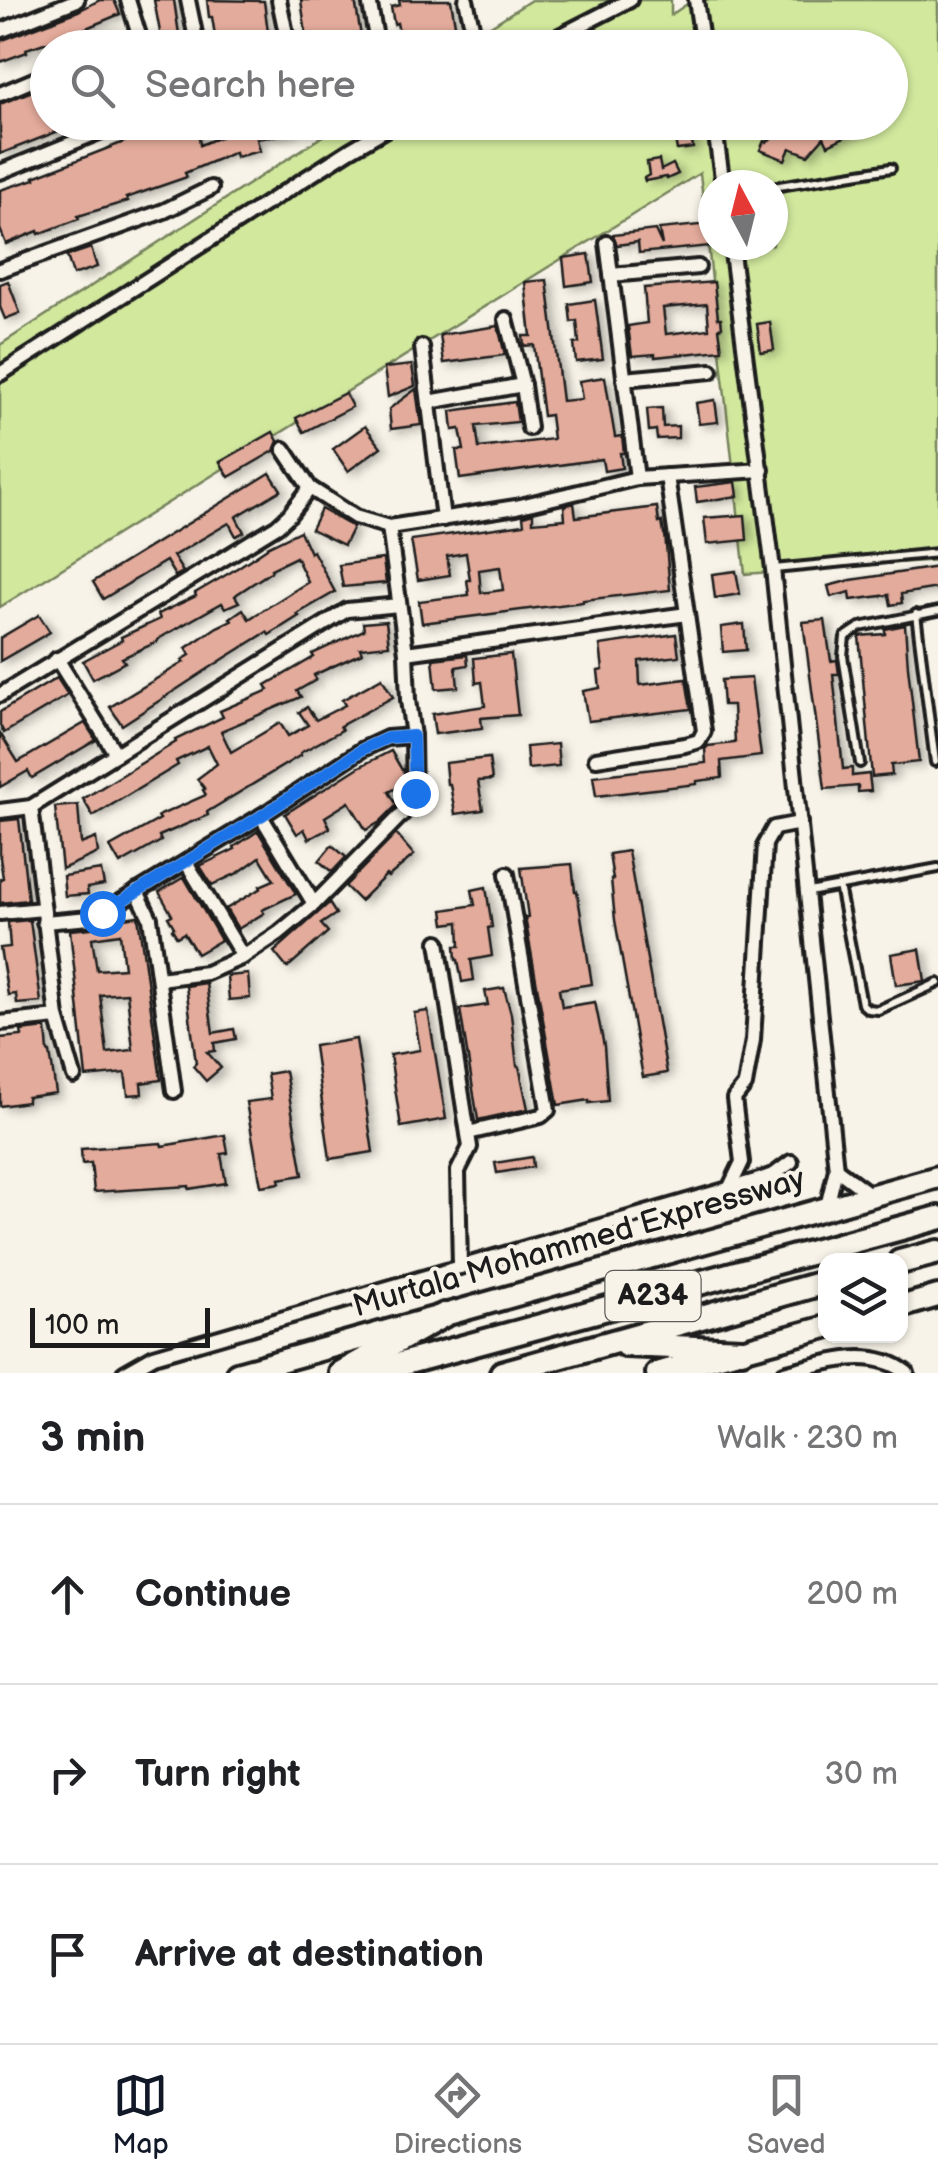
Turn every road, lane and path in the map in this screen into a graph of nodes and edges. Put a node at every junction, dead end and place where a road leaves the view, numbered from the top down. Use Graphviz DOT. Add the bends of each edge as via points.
graph roads {
  1 [pos="77,0"];
  2 [pos="128,0"];
  3 [pos="188,0"];
  4 [pos="279,0"];
  5 [pos="369,0"];
  6 [pos="466,0"];
  7 [pos="630,0"];
  8 [pos="696,0"];
  9 [pos="137,30"];
  10 [pos="194,30"];
  11 [pos="286,30"];
  12 [pos="375,30"];
  13 [pos="472,30"];
  14 [pos="571,30"];
  15 [pos="700,30"];
  16 [pos="0,32"];
  17 [pos="30,82"];
  18 [pos="0,94"];
  19 [pos="79,140"];
  20 [pos="367,140"];
  21 [pos="716,140"];
  22 [pos="890,168"];
  23 [pos="720,170"];
  24 [pos="0,172"];
  25 [pos="788,185"];
  26 [pos="212,188"];
  27 [pos="606,243"];
  28 [pos="733,260"];
  29 [pos="698,267"];
  30 [pos="0,270"];
  31 [pos="611,275"];
  32 [pos="506,319"];
  33 [pos="422,347"];
  34 [pos="711,370"];
  35 [pos="0,374"];
  36 [pos="624,378"];
  37 [pos="523,386"];
  38 [pos="429,402"];
  39 [pos="530,428"];
  40 [pos="284,449"];
  41 [pos="762,470"];
  42 [pos="667,476"];
  43 [pos="637,478"];
  44 [pos="310,488"];
  45 [pos="443,519"];
  46 [pos="389,528"];
  47 [pos="938,553"];
  48 [pos="773,569"];
  49 [pos="399,604"];
  50 [pos="938,611"];
  51 [pos="687,614"];
  52 [pos="916,614"];
  53 [pos="406,653"];
  54 [pos="57,658"];
  55 [pos="0,695"];
  56 [pos="413,736"];
  57 [pos="116,754"];
  58 [pos="596,759"];
  59 [pos="935,762"];
  60 [pos="860,763"];
  61 [pos="31,807"];
  62 [pos="0,811"];
  63 [pos="261,816"];
  64 [pos="800,823"];
  65 [pos="186,862"];
  66 [pos="938,868"];
  67 [pos="507,874"];
  68 [pos="839,886"];
  69 [pos="137,891"];
  70 [pos="808,892"];
  71 [pos="314,904"];
  72 [pos="0,912"];
  73 [pos="43,916"];
  74 [pos="438,942"];
  75 [pos="243,956"];
  76 [pos="159,979"];
  77 [pos="938,983"];
  78 [pos="57,1016"];
  79 [pos="0,1024"];
  80 [pos="74,1076"];
  81 [pos="174,1091"];
  82 [pos="468,1133"];
  83 [pos="791,1162"];
  84 [pos="836,1169"];
  85 [pos="938,1176"];
  86 [pos="729,1189"];
  87 [pos="871,1195"];
  88 [pos="828,1207"];
  89 [pos="938,1218"];
  90 [pos="938,1252"];
  91 [pos="908,1260"];
  92 [pos="460,1267"];
  93 [pos="818,1284"];
  94 [pos="938,1296"];
  95 [pos="908,1304"];
  96 [pos="444,1315"];
  97 [pos="818,1329"];
  98 [pos="603,1344"];
  99 [pos="742,1350"];
  100 [pos="124,1373"];
  101 [pos="237,1373"];
  102 [pos="341,1373"];
  103 [pos="368,1373"];
  104 [pos="502,1373"];
  105 [pos="657,1373"];
  106 [pos="784,1373"];
  107 [pos="907,1373"];
  1 -- 16 [label="street"];
  2 -- 9 [label="street"];
  3 -- 10 [label="street"];
  4 -- 11 [label="street"];
  5 -- 12 [label="street"];
  6 -- 13 [label="street"];
  7 -- 14 [label="street"];
  8 -- 15 [label="street"];
  17 -- 18 [label="street"];
  19 -- 24 [label="street"];
  20 -- 35 [label="street"];
  21 -- 23 [label="street"];
  22 -- 25 [label="lane"];
  26 -- 30 [label="street"];
  27 -- 31 [label="street"];
  28 -- 41 [label="street"];
  29 -- 31 [label="street"];
  31 -- 36 [label="street"];
  32 -- 37 [label="street"];
  33 -- 38 [label="street"];
  34 -- 36 [label="street"];
  36 -- 43 [label="street"];
  37 -- 38 [label="street"];
  37 -- 39 [label="street"];
  38 -- 45 [label="street"];
  40 -- 44 [label="street"];
  41 -- 42 [label="street"];
  41 -- 48 [label="street"];
  42 -- 43 [label="street"];
  42 -- 51 [label="street"];
  43 -- 45 [label="street"];
  44 -- 46 [label="street" via="355,517"];
  44 -- 54 [label="street" via="277,526"];
  45 -- 46 [label="street"];
  46 -- 49 [label="street"];
  47 -- 48 [label="lane"];
  48 -- 64 [label="street"];
  49 -- 53 [label="street"];
  49 -- 57 [label="street" via="347,610"];
  50 -- 52 [label="lane"];
  51 -- 53 [label="street"];
  51 -- 58 [label="street" via="704,731 698,741"];
  52 -- 59 [label="lane"];
  52 -- 60 [label="lane" via="860,627 845,638"];
  53 -- 56 [label="street"];
  54 -- 55 [label="street"];
  54 -- 57 [label="street"];
  56 -- 63 [label="street" via="363,749"];
  56 -- 71 [label="street" via="414,802"];
  57 -- 61 [label="street"];
  61 -- 62 [label="street"];
  61 -- 73 [label="street"];
  63 -- 65 [label="street"];
  63 -- 71 [label="street"];
  64 -- 70 [label="street"];
  64 -- 86 [label="street" via="774,828 765,844 753,1040 745,1085 734,1099 742,1162"];
  65 -- 69 [label="street"];
  65 -- 75 [label="street"];
  66 -- 68 [label="lane"];
  67 -- 82 [label="street" via="548,1110"];
  68 -- 70 [label="lane"];
  68 -- 77 [label="lane" via="862,1004 878,1010"];
  69 -- 73 [label="street" via="90,918"];
  69 -- 76 [label="street" via="150,918"];
  70 -- 84 [label="street"];
  71 -- 75 [label="street"];
  72 -- 73 [label="street"];
  73 -- 78 [label="street"];
  74 -- 82 [label="street"];
  75 -- 76 [label="street" via="206,973"];
  76 -- 81 [label="street"];
  78 -- 79 [label="street"];
  78 -- 80 [label="street"];
  82 -- 92 [label="street" via="470,1147 458,1171"];
  83 -- 86 [label="street"];
  84 -- 87 [label="street"];
  84 -- 88 [label="street"];
  85 -- 87 [label="highway, Murtala Mohammed Expressway"];
  86 -- 92 [label="street"];
  87 -- 88 [label="highway, Murtala Mohammed Expressway"];
  88 -- 96 [label="highway, Murtala Mohammed Expressway"];
  89 -- 103 [label="highway, Murtala Mohammed Expressway / A234"];
  90 -- 91 [label="highway"];
  92 -- 100 [label="street" via="154,1356"];
  93 -- 98 [label="highway, A234"];
  94 -- 95 [label="highway"];
  96 -- 101 [label="highway, Murtala Mohammed Expressway"];
  96 -- 102 [label="highway"];
  97 -- 99 [label="highway"];
  98 -- 99 [label="highway"];
  98 -- 104 [label="highway, A234"];
  99 -- 105 [label="highway"];
  106 -- 107 [label="street" via="864,1357"];
}
